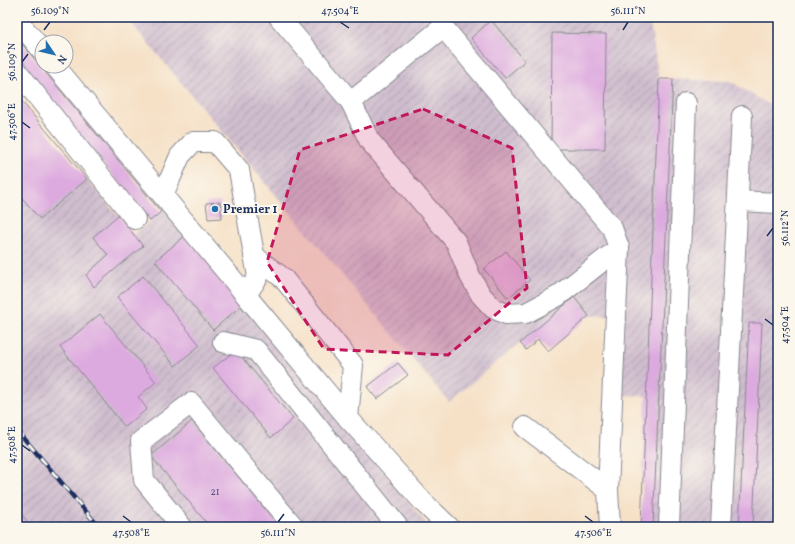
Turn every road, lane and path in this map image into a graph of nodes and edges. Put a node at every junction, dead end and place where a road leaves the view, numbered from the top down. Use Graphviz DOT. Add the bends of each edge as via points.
graph roads {
  1 [pos="279,17"];
  2 [pos="17,20"];
  3 [pos="448,22"];
  4 [pos="34,40"];
  5 [pos="17,70"];
  6 [pos="62,74"];
  7 [pos="351,102"];
  8 [pos="686,103"];
  9 [pos="742,116"];
  10 [pos="163,195"];
  11 [pos="738,201"];
  12 [pos="778,203"];
  13 [pos="135,219"];
  14 [pos="619,248"];
  15 [pos="254,256"];
  16 [pos="246,295"];
  17 [pos="223,342"];
  18 [pos="348,418"];
  19 [pos="525,427"];
  20 [pos="608,490"];
  21 [pos="182,527"];
  22 [pos="294,527"];
  23 [pos="398,527"];
  24 [pos="449,527"];
  25 [pos="610,527"];
  26 [pos="669,527"];
  27 [pos="721,527"];
  1 -- 7 [label="lane"];
  2 -- 4 [label="lane"];
  3 -- 7 [label="lane"];
  3 -- 14 [label="lane" via="612,228"];
  5 -- 13 [label="lane"];
  6 -- 10 [label="lane"];
  7 -- 14 [label="lane" via="369,140 456,242 470,276 481,295 493,308 506,314 526,313 558,296"];
  8 -- 26 [label="lane"];
  9 -- 11 [label="lane"];
  10 -- 15 [label="lane" via="180,156 193,142 215,142 239,170"];
  10 -- 16 [label="lane"];
  11 -- 12 [label="lane"];
  11 -- 27 [label="lane"];
  14 -- 20 [label="lane"];
  15 -- 16 [label="lane" via="258,277"];
  15 -- 18 [label="lane" via="283,278 353,365"];
  16 -- 18 [label="lane"];
  17 -- 23 [label="lane" via="256,350"];
  18 -- 24 [label="lane" via="424,503"];
  19 -- 20 [label="lane"];
  20 -- 25 [label="lane"];
  21 -- 22 [label="lane" via="144,480 141,441 191,403"];
}
